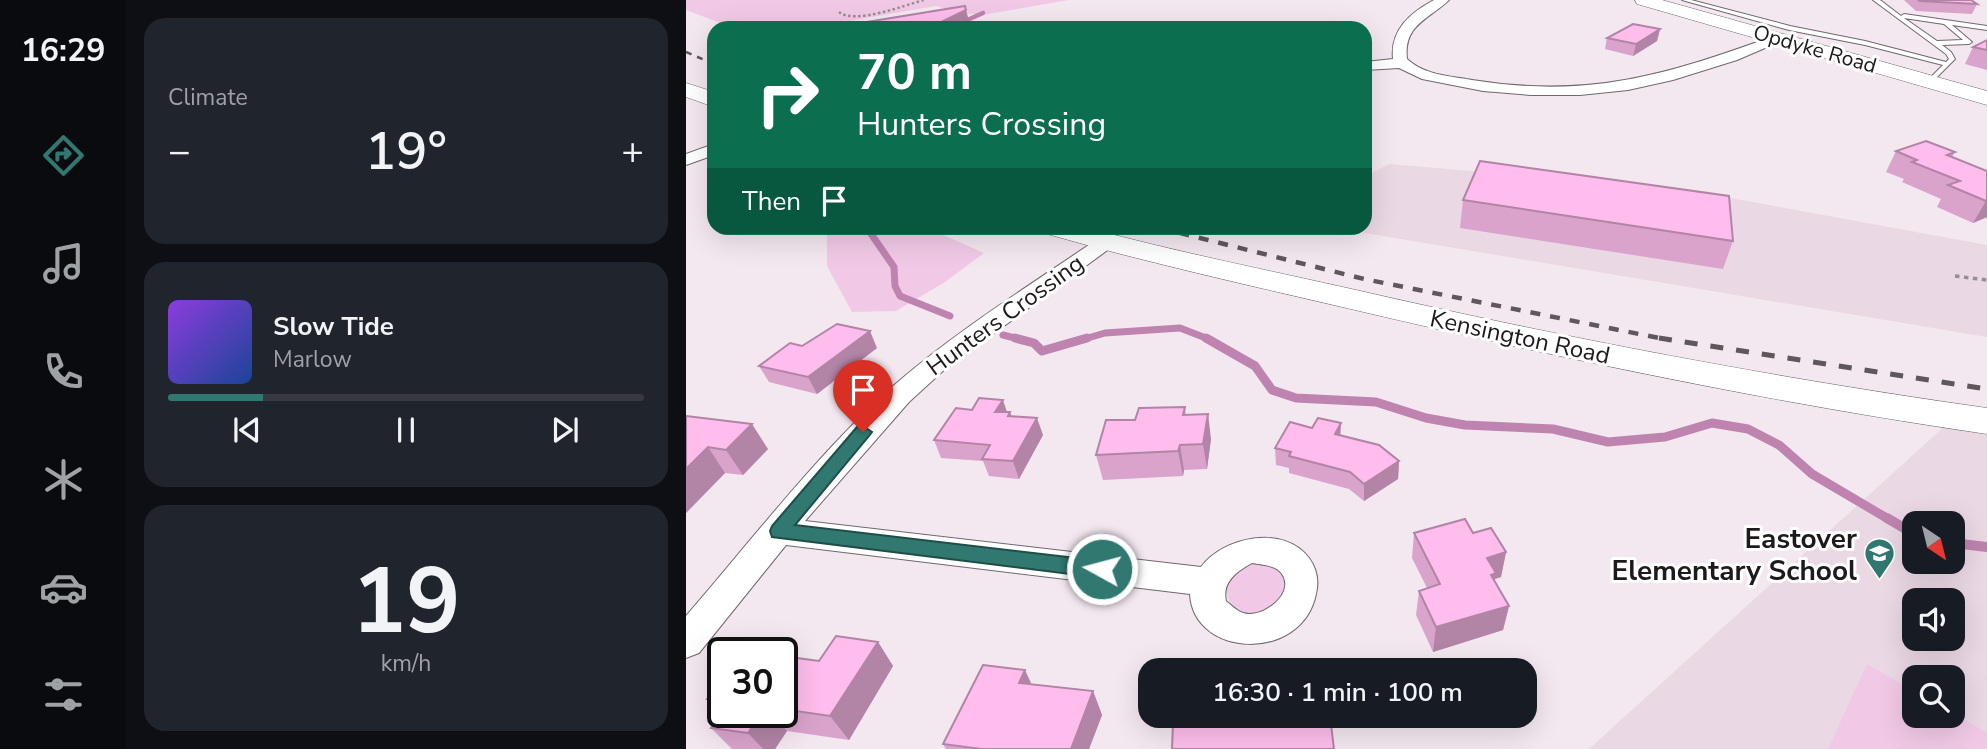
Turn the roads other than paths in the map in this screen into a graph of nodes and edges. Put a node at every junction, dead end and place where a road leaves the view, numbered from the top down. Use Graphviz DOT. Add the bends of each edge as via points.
graph roads {
  1 [pos="1443,0"];
  2 [pos="1646,0"];
  3 [pos="1685,0"];
  4 [pos="1876,0"];
  5 [pos="1899,16"];
  6 [pos="1944,22"];
  7 [pos="1987,28"];
  8 [pos="1779,39"];
  9 [pos="1936,43"];
  10 [pos="1402,63"];
  11 [pos="1948,64"];
  12 [pos="1372,65"];
  13 [pos="1930,82"];
  14 [pos="686,89"];
  15 [pos="707,97"];
  16 [pos="1987,98"];
  17 [pos="707,152"];
  18 [pos="686,160"];
  19 [pos="1081,235"];
  20 [pos="1105,242"];
  21 [pos="1987,421"];
  22 [pos="779,531"];
  23 [pos="1209,582"];
  24 [pos="686,642"];
  1 -- 10 [label="street" via="1421,12 1406,29 1398,50"];
  2 -- 8 [label="street, Opdyke Road"];
  3 -- 11 [label="lane"];
  4 -- 5 [label="lane"];
  5 -- 6 [label="lane"];
  5 -- 9 [label="lane"];
  6 -- 7 [label="lane"];
  6 -- 9 [label="lane" via="1969,42"];
  8 -- 10 [label="street" via="1664,78 1581,89 1481,86 1428,75"];
  8 -- 13 [label="street, Opdyke Road"];
  9 -- 11 [label="lane" via="1952,56"];
  10 -- 12 [label="street"];
  11 -- 13 [label="lane"];
  13 -- 16 [label="street, Opdyke Road"];
  14 -- 15 [label="street"];
  17 -- 18 [label="street"];
  19 -- 20 [label="street, Kensington Road"];
  20 -- 21 [label="street, Kensington Road" via="1644,364"];
  20 -- 22 [label="street, Hunters Crossing" via="935,364 863,432"];
  22 -- 23 [label="street"];
  22 -- 24 [label="street, Hunters Crossing"];
}
